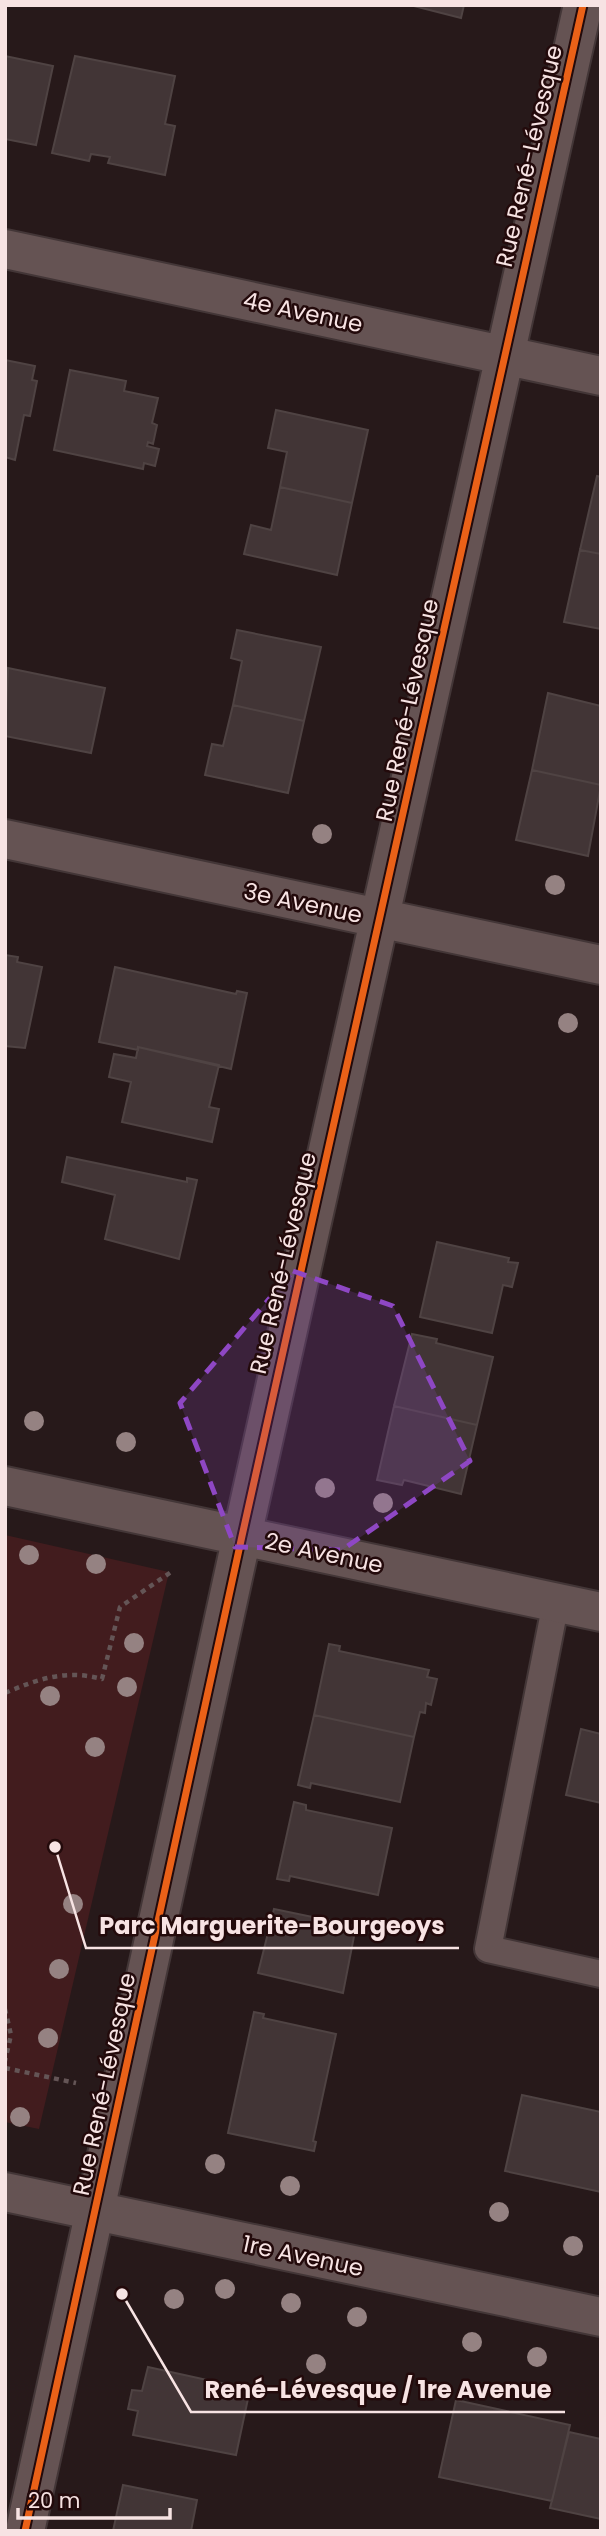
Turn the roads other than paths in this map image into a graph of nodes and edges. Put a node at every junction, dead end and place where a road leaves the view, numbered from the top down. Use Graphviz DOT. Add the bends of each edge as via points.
graph roads {
  1 [pos="583,5"];
  2 [pos="5,249"];
  3 [pos="504,356"];
  4 [pos="601,376"];
  5 [pos="5,839"];
  6 [pos="381,920"];
  7 [pos="601,965"];
  8 [pos="5,1486"];
  9 [pos="242,1536"];
  10 [pos="556,1602"];
  11 [pos="601,1612"];
  12 [pos="601,1974"];
  13 [pos="5,2192"];
  14 [pos="96,2213"];
  15 [pos="601,2317"];
  16 [pos="25,2531"];
  1 -- 3 [label="street, Rue René-Lévesque"];
  2 -- 3 [label="street, 4e Avenue"];
  3 -- 4 [label="street, 4e Avenue"];
  3 -- 6 [label="street, Rue René-Lévesque"];
  5 -- 6 [label="street, 3e Avenue"];
  6 -- 7 [label="street, 3e Avenue"];
  6 -- 9 [label="street, Rue René-Lévesque"];
  8 -- 9 [label="street, 2e Avenue"];
  9 -- 10 [label="street, 2e Avenue"];
  9 -- 14 [label="street, Rue René-Lévesque"];
  10 -- 11 [label="street, 2e Avenue"];
  10 -- 12 [label="lane" via="488,1950"];
  13 -- 14 [label="street, 1re Avenue"];
  14 -- 15 [label="street, 1re Avenue"];
  14 -- 16 [label="street, Rue René-Lévesque"];
}
